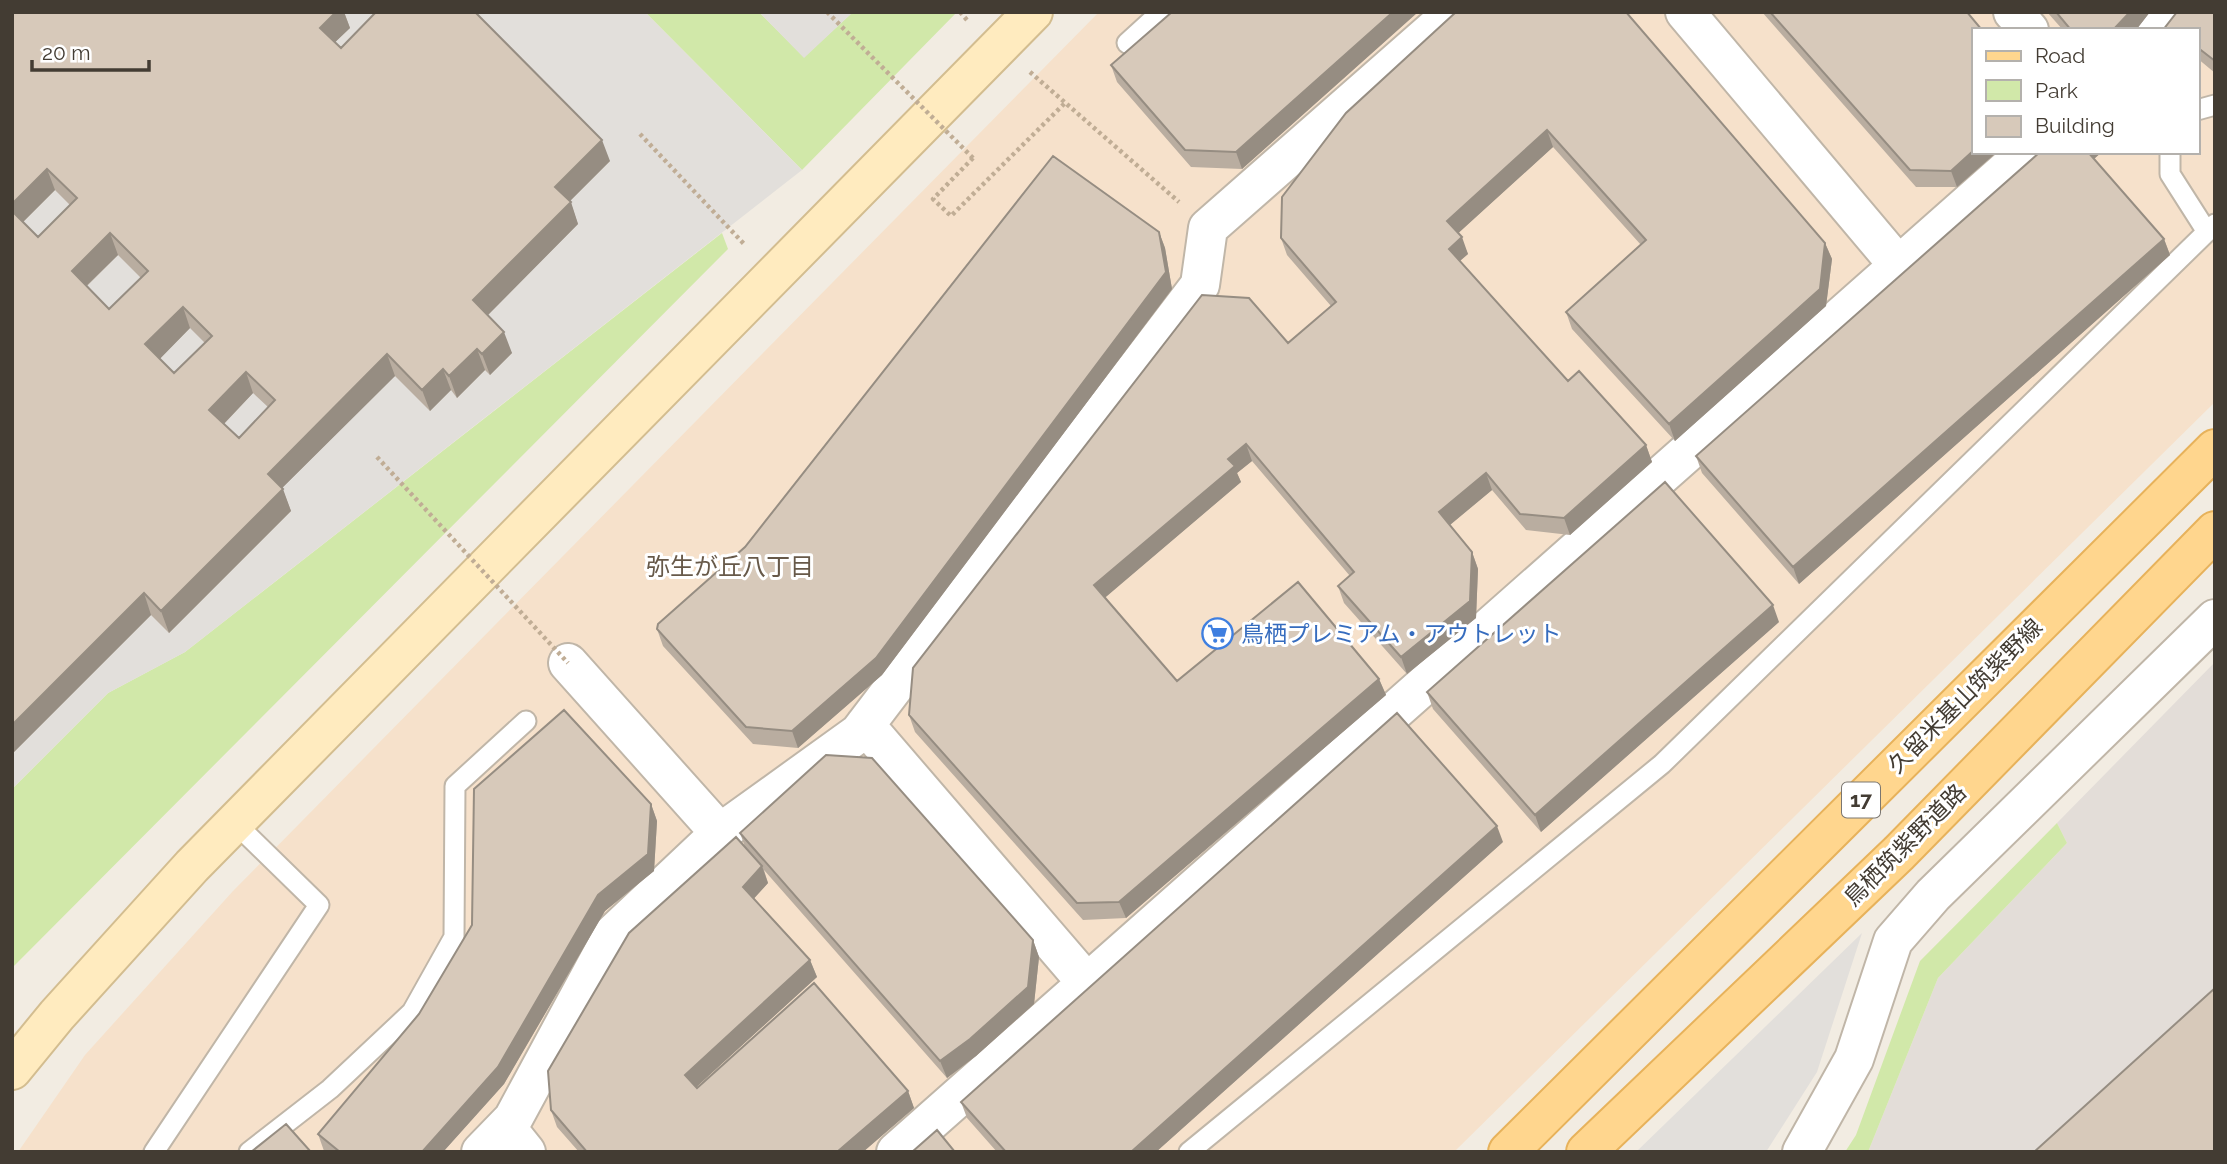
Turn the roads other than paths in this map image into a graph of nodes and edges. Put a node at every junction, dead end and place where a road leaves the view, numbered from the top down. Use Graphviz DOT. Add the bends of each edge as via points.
graph roads {
  1 [pos="1033,12"];
  2 [pos="1161,12"];
  3 [pos="1454,12"];
  4 [pos="1685,12"];
  5 [pos="2013,12"];
  6 [pos="2170,12"];
  7 [pos="2027,28"];
  8 [pos="2158,28"];
  9 [pos="1127,43"];
  10 [pos="2025,154"];
  11 [pos="2170,154"];
  12 [pos="2211,228"];
  13 [pos="1899,265"];
  14 [pos="2215,449"];
  15 [pos="2215,531"];
  16 [pos="2215,619"];
  17 [pos="568,663"];
  18 [pos="526,722"];
  19 [pos="865,725"];
  20 [pos="235,823"];
  21 [pos="720,833"];
  22 [pos="1087,983"];
  23 [pos="12,1070"];
  24 [pos="504,1143"];
  25 [pos="155,1152"];
  26 [pos="249,1152"];
  27 [pos="896,1152"];
  28 [pos="1189,1152"];
  29 [pos="1508,1152"];
  30 [pos="1587,1152"];
  31 [pos="1802,1152"];
  1 -- 20 [label="street"];
  2 -- 9 [label="lane"];
  3 -- 19 [label="street" via="1208,228 1200,285"];
  4 -- 13 [label="street"];
  5 -- 7 [label="street"];
  6 -- 8 [label="street"];
  10 -- 13 [label="street"];
  11 -- 12 [label="lane" via="2170,174"];
  12 -- 28 [label="lane" via="1662,764"];
  13 -- 22 [label="street"];
  14 -- 29 [label="main road, 久留米基山筑紫野線 / 17"];
  15 -- 30 [label="main road, 鳥栖筑紫野道路" via="1899,853"];
  16 -- 31 [label="street" via="1933,895 1893,941 1854,1059"];
  17 -- 21 [label="street"];
  18 -- 26 [label="lane" via="455,786 454,937 412,1012 330,1089"];
  19 -- 21 [label="street"];
  19 -- 22 [label="street"];
  20 -- 23 [label="street"];
  20 -- 25 [label="lane" via="318,905"];
  21 -- 24 [label="street" via="613,934"];
  22 -- 27 [label="street"];
}
